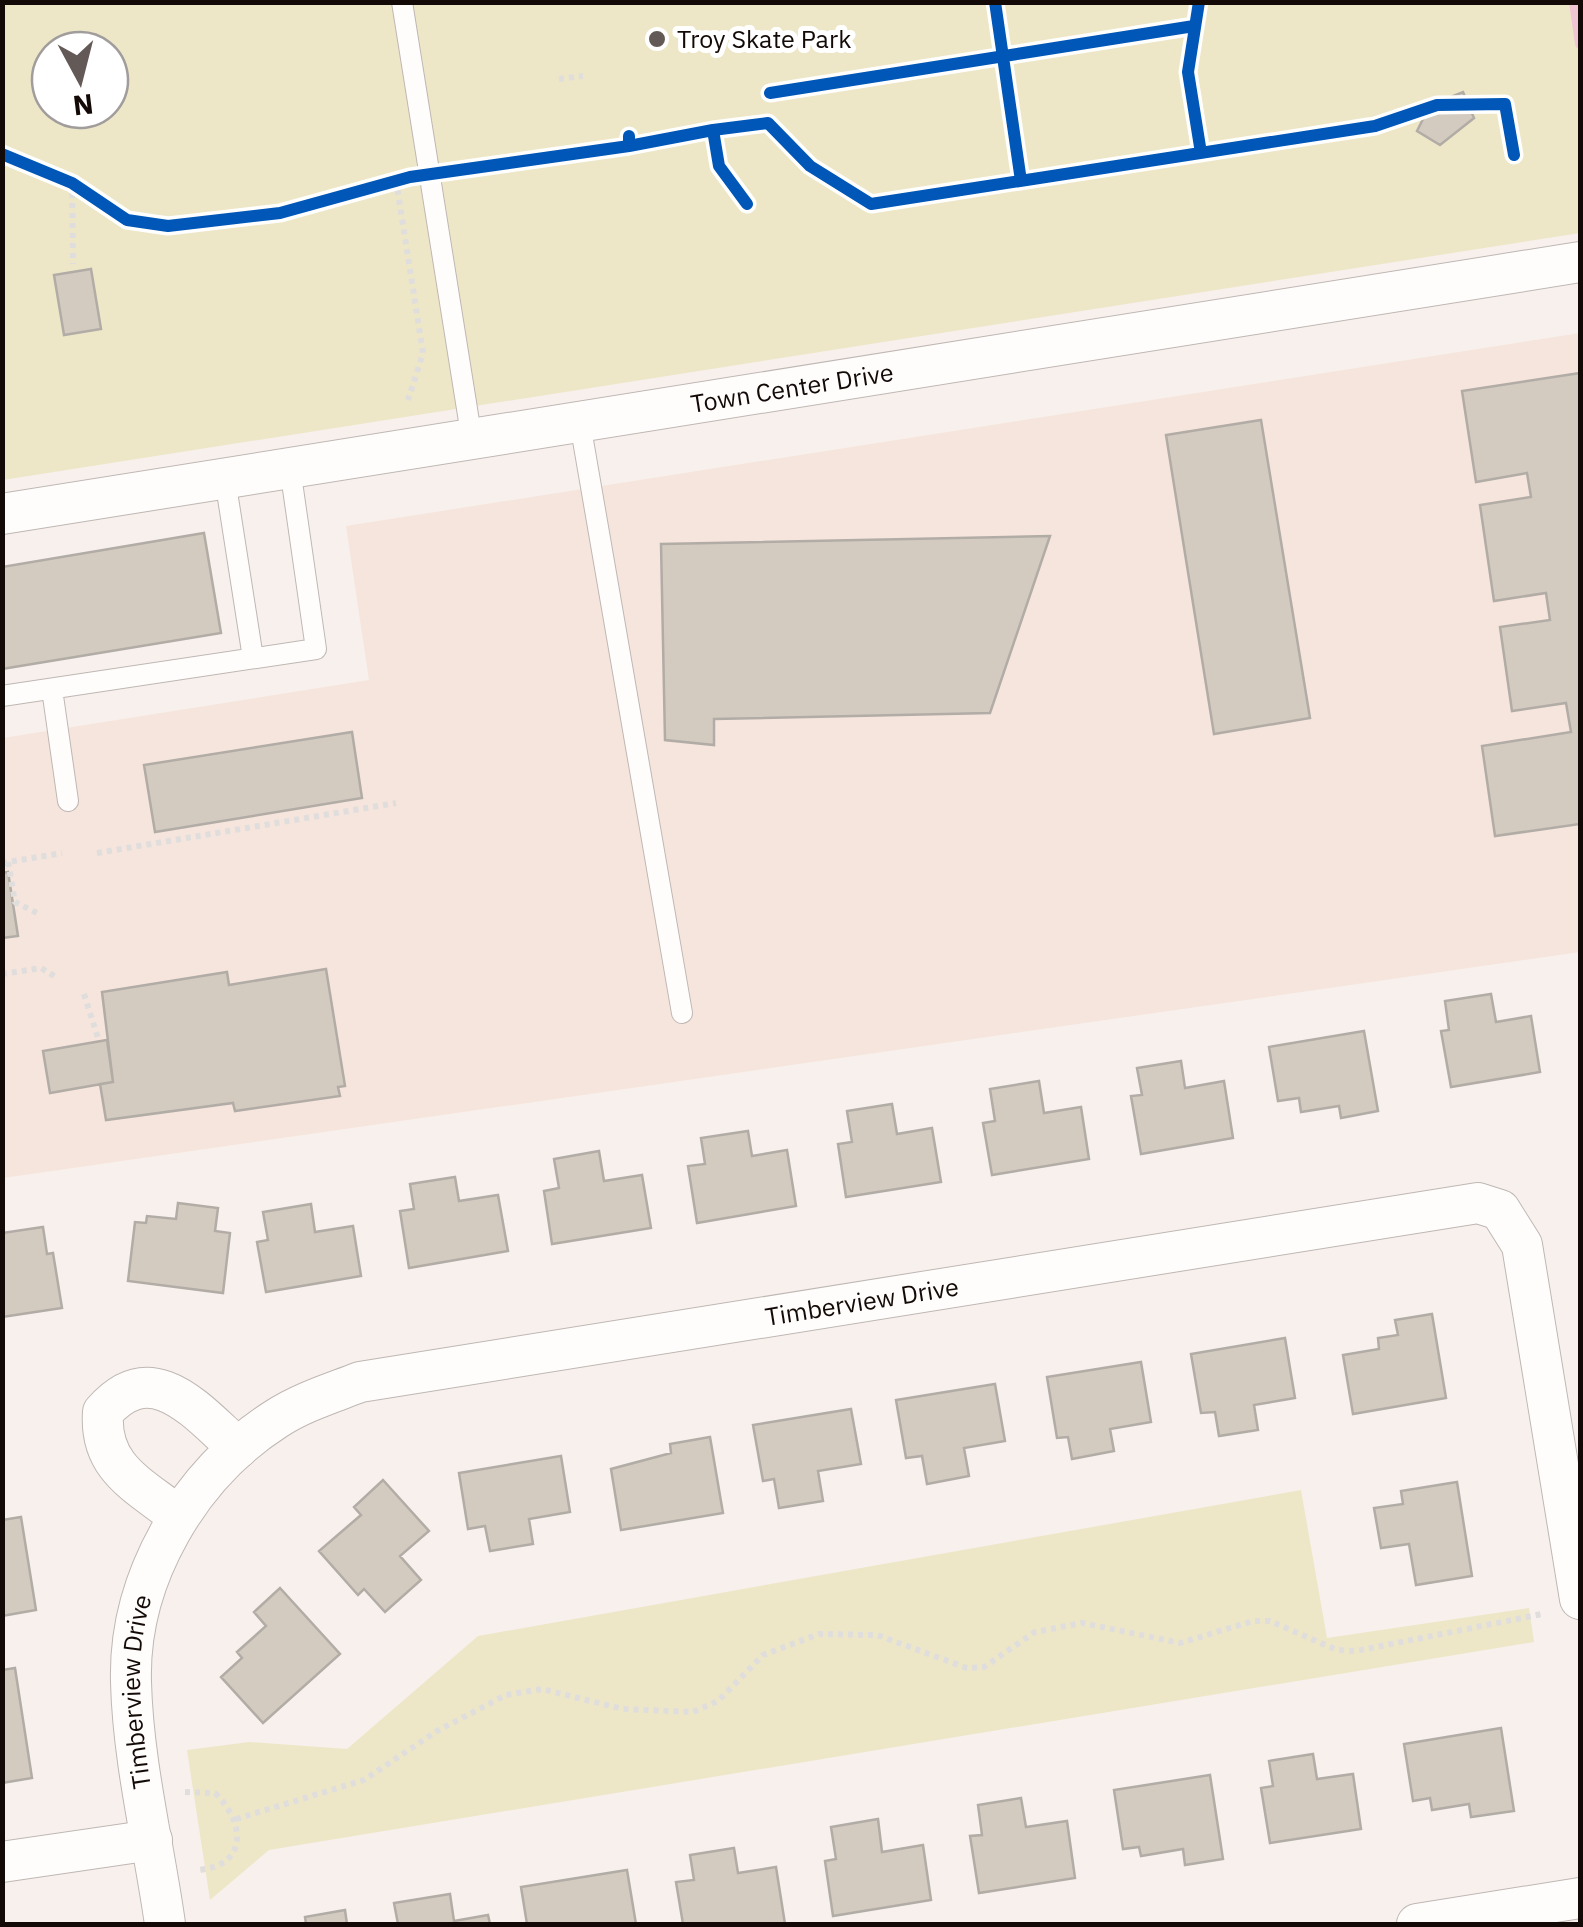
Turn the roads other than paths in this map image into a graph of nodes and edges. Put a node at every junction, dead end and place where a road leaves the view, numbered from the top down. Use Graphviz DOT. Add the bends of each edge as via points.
graph roads {
  1 [pos="402,2"];
  2 [pos="1580,262"];
  3 [pos="580,423"];
  4 [pos="472,440"];
  5 [pos="290,468"];
  6 [pos="225,479"];
  7 [pos="2,514"];
  8 [pos="253,658"];
  9 [pos="52,688"];
  10 [pos="2,696"];
  11 [pos="68,801"];
  12 [pos="682,1013"];
  13 [pos="238,1448"];
  14 [pos="178,1516"];
  15 [pos="1580,1599"];
  16 [pos="152,1840"];
  17 [pos="2,1862"];
  18 [pos="1580,1898"];
  19 [pos="165,1924"];
  20 [pos="1417,1924"];
  1 -- 4 [label="lane"];
  2 -- 3 [label="street, Town Center Drive"];
  3 -- 4 [label="street, Town Center Drive"];
  3 -- 12 [label="lane"];
  4 -- 5 [label="street, Town Center Drive"];
  5 -- 6 [label="street, Town Center Drive"];
  5 -- 8 [label="lane" via="316,649"];
  6 -- 7 [label="street, Town Center Drive"];
  6 -- 8 [label="lane"];
  8 -- 9 [label="lane"];
  9 -- 10 [label="lane"];
  9 -- 11 [label="lane"];
  13 -- 14 [label="street, Timberview Drive"];
  13 -- 14 [label="street" via="178,1396 133,1387 117,1396 104,1412 106,1453"];
  13 -- 15 [label="street, Timberview Drive" via="315,1398 401,1374 1478,1204 1500,1210 1522,1245"];
  14 -- 16 [label="street, Timberview Drive" via="145,1594 131,1678"];
  16 -- 17 [label="street"];
  16 -- 19 [label="street, Timberview Drive"];
  18 -- 20 [label="street"];
}
